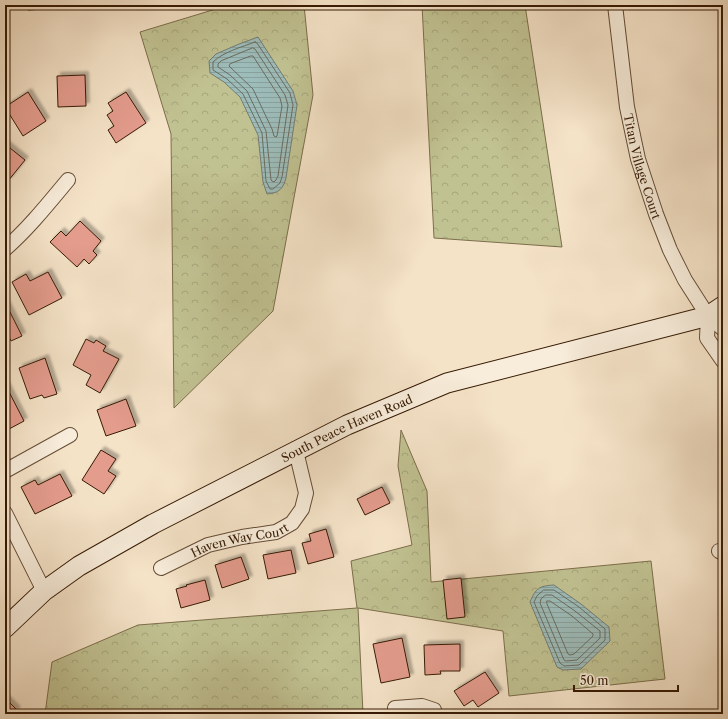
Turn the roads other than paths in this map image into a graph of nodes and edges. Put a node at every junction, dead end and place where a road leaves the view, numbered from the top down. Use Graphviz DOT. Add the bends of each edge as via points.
graph roads {
  1 [pos="615,5"];
  2 [pos="68,180"];
  3 [pos="5,249"];
  4 [pos="715,311"];
  5 [pos="723,329"];
  6 [pos="723,361"];
  7 [pos="70,435"];
  8 [pos="296,451"];
  9 [pos="5,471"];
  10 [pos="5,513"];
  11 [pos="161,568"];
  12 [pos="44,591"];
  13 [pos="5,628"];
  14 [pos="395,708"];
  15 [pos="435,714"];
  1 -- 4 [label="street, Titan Village Court" via="627,107 638,159 656,214 684,280"];
  2 -- 3 [label="street"];
  4 -- 5 [label="street, Titan Village Court"];
  4 -- 6 [label="street" via="707,338"];
  4 -- 8 [label="main road, South Peace Haven Road" via="447,383 347,425"];
  7 -- 9 [label="street"];
  8 -- 11 [label="street, Haven Way Court" via="306,493 302,509 292,523 276,532 208,545"];
  8 -- 12 [label="main road, South Peace Haven Road" via="153,524 79,566"];
  10 -- 12 [label="street"];
  12 -- 13 [label="main road, South Peace Haven Road"];
  14 -- 15 [label="street" via="422,706 434,710"];
}
